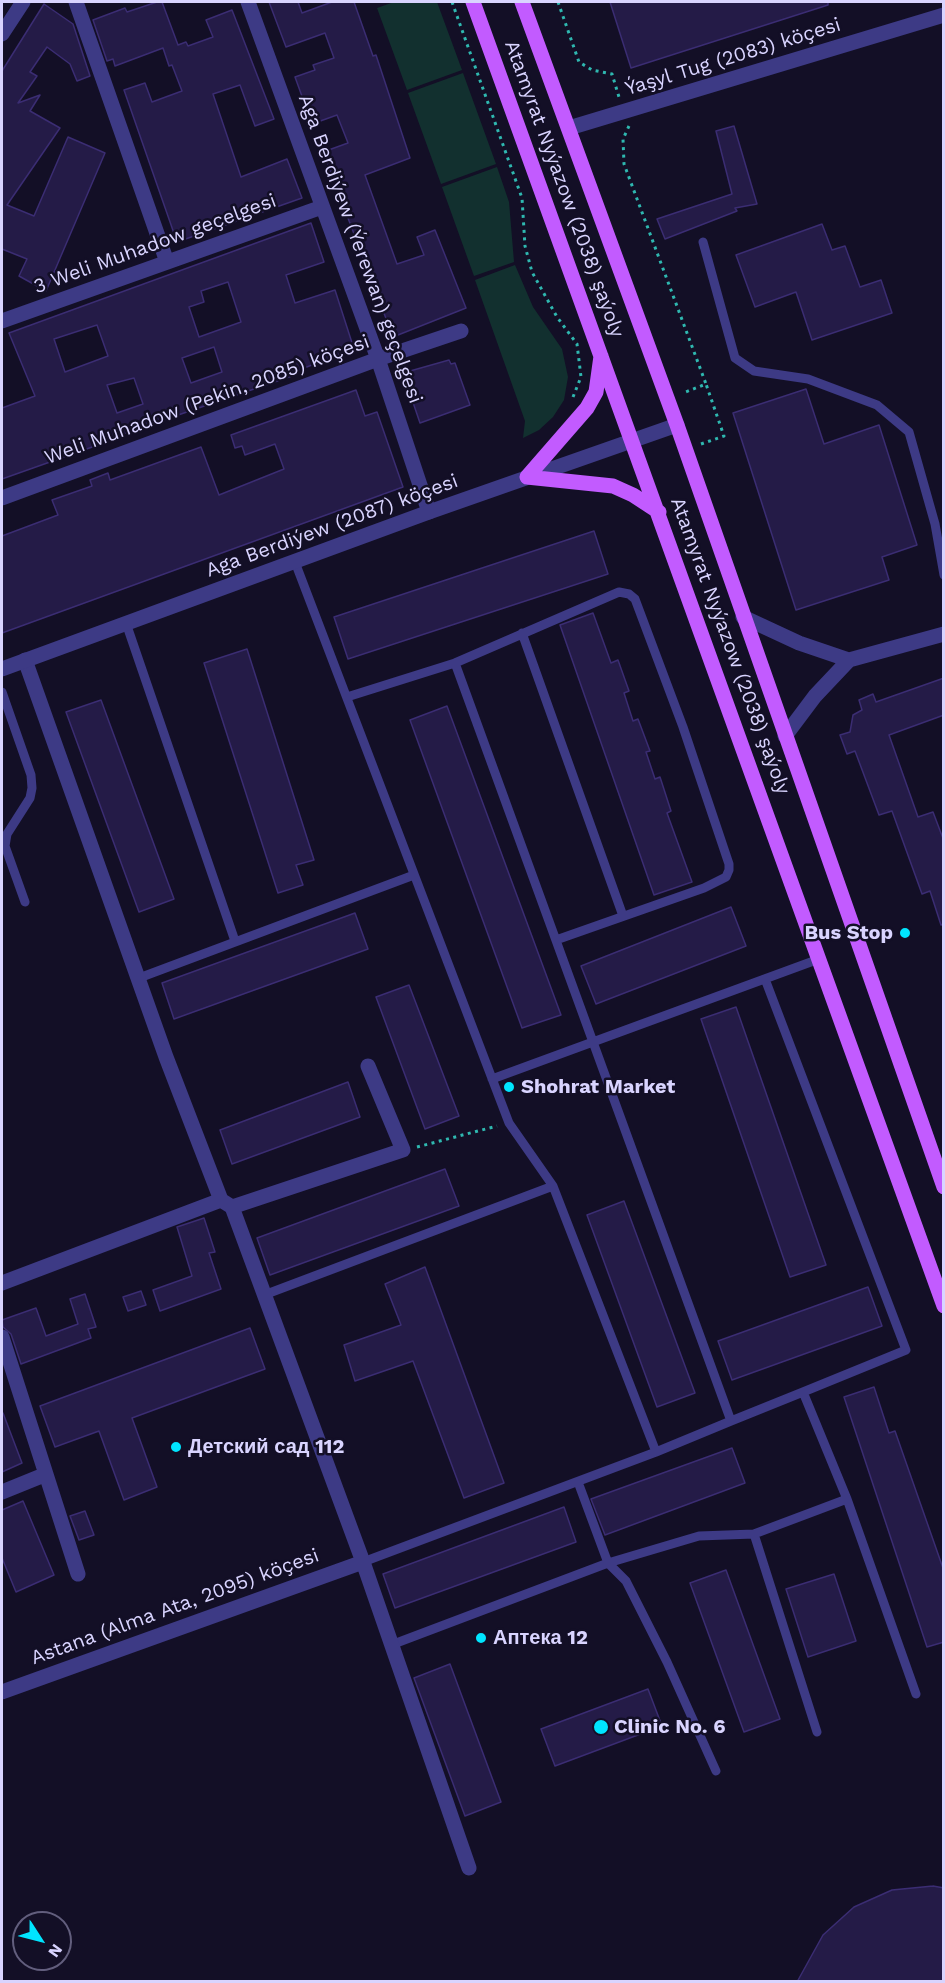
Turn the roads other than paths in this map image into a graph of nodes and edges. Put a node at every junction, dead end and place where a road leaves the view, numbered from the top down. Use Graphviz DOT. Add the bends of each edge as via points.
graph roads {
  1 [pos="22,2"];
  2 [pos="76,2"];
  3 [pos="248,2"];
  4 [pos="473,2"];
  5 [pos="522,2"];
  6 [pos="944,15"];
  7 [pos="2,34"];
  8 [pos="569,128"];
  9 [pos="322,207"];
  10 [pos="703,242"];
  11 [pos="167,262"];
  12 [pos="2,321"];
  13 [pos="461,331"];
  14 [pos="602,353"];
  15 [pos="378,359"];
  16 [pos="677,425"];
  17 [pos="633,440"];
  18 [pos="527,477"];
  19 [pos="2,498"];
  20 [pos="429,512"];
  21 [pos="659,512"];
  22 [pos="295,562"];
  23 [pos="944,575"];
  24 [pos="743,616"];
  25 [pos="126,623"];
  26 [pos="522,633"];
  27 [pos="944,634"];
  28 [pos="25,660"];
  29 [pos="849,660"];
  30 [pos="455,663"];
  31 [pos="2,669"];
  32 [pos="2,692"];
  33 [pos="346,697"];
  34 [pos="785,736"];
  35 [pos="414,875"];
  36 [pos="25,902"];
  37 [pos="623,916"];
  38 [pos="556,940"];
  39 [pos="235,941"];
  40 [pos="819,959"];
  41 [pos="139,978"];
  42 [pos="765,979"];
  43 [pos="593,1042"];
  44 [pos="368,1066"];
  45 [pos="492,1079"];
  46 [pos="553,1186"];
  47 [pos="944,1188"];
  48 [pos="226,1203"];
  49 [pos="2,1283"];
  50 [pos="264,1295"];
  51 [pos="944,1306"];
  52 [pos="2,1337"];
  53 [pos="803,1392"];
  54 [pos="731,1421"];
  55 [pos="656,1452"];
  56 [pos="44,1475"];
  57 [pos="578,1482"];
  58 [pos="2,1492"];
  59 [pos="847,1499"];
  60 [pos="754,1534"];
  61 [pos="363,1562"];
  62 [pos="608,1563"];
  63 [pos="78,1574"];
  64 [pos="391,1645"];
  65 [pos="2,1692"];
  66 [pos="916,1694"];
  67 [pos="817,1732"];
  68 [pos="716,1771"];
  69 [pos="469,1868"];
  1 -- 7 [label="street"];
  2 -- 11 [label="street"];
  3 -- 9 [label="street, Aga Berdiýew (Ýerewan) geçelgesi"];
  4 -- 14 [label="main road, Atamyrat Nyýazow (2038) şaýoly"];
  5 -- 8 [label="main road, Atamyrat Nyýazow (2038) şaýoly"];
  6 -- 8 [label="street, Ýaşyl Tug (2083) köçesi"];
  8 -- 16 [label="main road, Atamyrat Nyýazow (2038) şaýoly"];
  9 -- 11 [label="street, 3 Weli Muhadow geçelgesi"];
  9 -- 15 [label="street, Aga Berdiýew (Ýerewan) geçelgesi"];
  10 -- 23 [label="lane" via="735,358 754,371 808,379 877,405 909,432 935,524"];
  11 -- 12 [label="street, 3 Weli Muhadow geçelgesi"];
  13 -- 15 [label="street, Weli Muhadow (Pekin, 2085) köçesi"];
  14 -- 17 [label="main road, Atamyrat Nyýazow (2038) şaýoly"];
  14 -- 18 [label="main road" via="596,392 587,408"];
  15 -- 19 [label="street, Weli Muhadow (Pekin, 2085) köçesi"];
  15 -- 20 [label="street, Aga Berdiýew (Ýerewan) geçelgesi"];
  16 -- 17 [label="street, Aga Berdiýew (2087) köçesi"];
  16 -- 24 [label="main road, Atamyrat Nyýazow (2038) şaýoly"];
  17 -- 18 [label="street, Aga Berdiýew (2087) köçesi"];
  17 -- 21 [label="main road, Atamyrat Nyýazow (2038) şaýoly"];
  18 -- 20 [label="street, Aga Berdiýew (2087) köçesi"];
  18 -- 21 [label="main road" via="613,486"];
  20 -- 22 [label="street, Aga Berdiýew (2087) köçesi"];
  21 -- 40 [label="main road, Atamyrat Nyýazow (2038) şaýoly"];
  22 -- 25 [label="street, Aga Berdiýew (2087) köçesi"];
  22 -- 33 [label="lane"];
  24 -- 29 [label="street" via="798,643"];
  24 -- 34 [label="main road, Atamyrat Nyýazow (2038) şaýoly"];
  25 -- 28 [label="street, Aga Berdiýew (2087) köçesi"];
  25 -- 39 [label="lane"];
  26 -- 30 [label="lane"];
  26 -- 37 [label="lane"];
  26 -- 37 [label="lane" via="619,592 629,594 640,613 683,728 729,870 726,877 704,888"];
  27 -- 29 [label="street"];
  28 -- 31 [label="street, Aga Berdiýew (2087) köçesi"];
  28 -- 41 [label="street"];
  29 -- 34 [label="street" via="814,696"];
  30 -- 33 [label="lane"];
  30 -- 38 [label="lane"];
  32 -- 36 [label="lane" via="31,775 30,798 7,834 5,846"];
  33 -- 35 [label="lane"];
  34 -- 47 [label="main road, Atamyrat Nyýazow (2038) şaýoly"];
  35 -- 39 [label="lane"];
  35 -- 45 [label="lane"];
  37 -- 38 [label="lane"];
  38 -- 43 [label="lane"];
  39 -- 41 [label="lane"];
  40 -- 42 [label="lane"];
  40 -- 51 [label="main road, Atamyrat Nyýazow (2038) şaýoly"];
  41 -- 48 [label="street"];
  42 -- 43 [label="lane"];
  42 -- 53 [label="lane" via="906,1350"];
  43 -- 45 [label="lane"];
  43 -- 54 [label="lane"];
  44 -- 48 [label="street" via="403,1150"];
  45 -- 46 [label="lane" via="509,1123"];
  46 -- 50 [label="lane"];
  46 -- 55 [label="lane"];
  48 -- 49 [label="street"];
  48 -- 50 [label="street"];
  50 -- 61 [label="street"];
  52 -- 56 [label="street"];
  53 -- 54 [label="lane"];
  53 -- 59 [label="lane"];
  54 -- 55 [label="lane"];
  55 -- 57 [label="lane"];
  56 -- 58 [label="street"];
  56 -- 63 [label="street"];
  57 -- 61 [label="lane"];
  57 -- 62 [label="lane"];
  59 -- 60 [label="lane"];
  59 -- 66 [label="lane"];
  60 -- 62 [label="lane" via="699,1536"];
  60 -- 67 [label="lane"];
  61 -- 64 [label="street"];
  61 -- 65 [label="street, Astana (Alma Ata, 2095) köçesi"];
  62 -- 64 [label="lane"];
  62 -- 68 [label="lane" via="626,1581"];
  64 -- 69 [label="street"];
}
